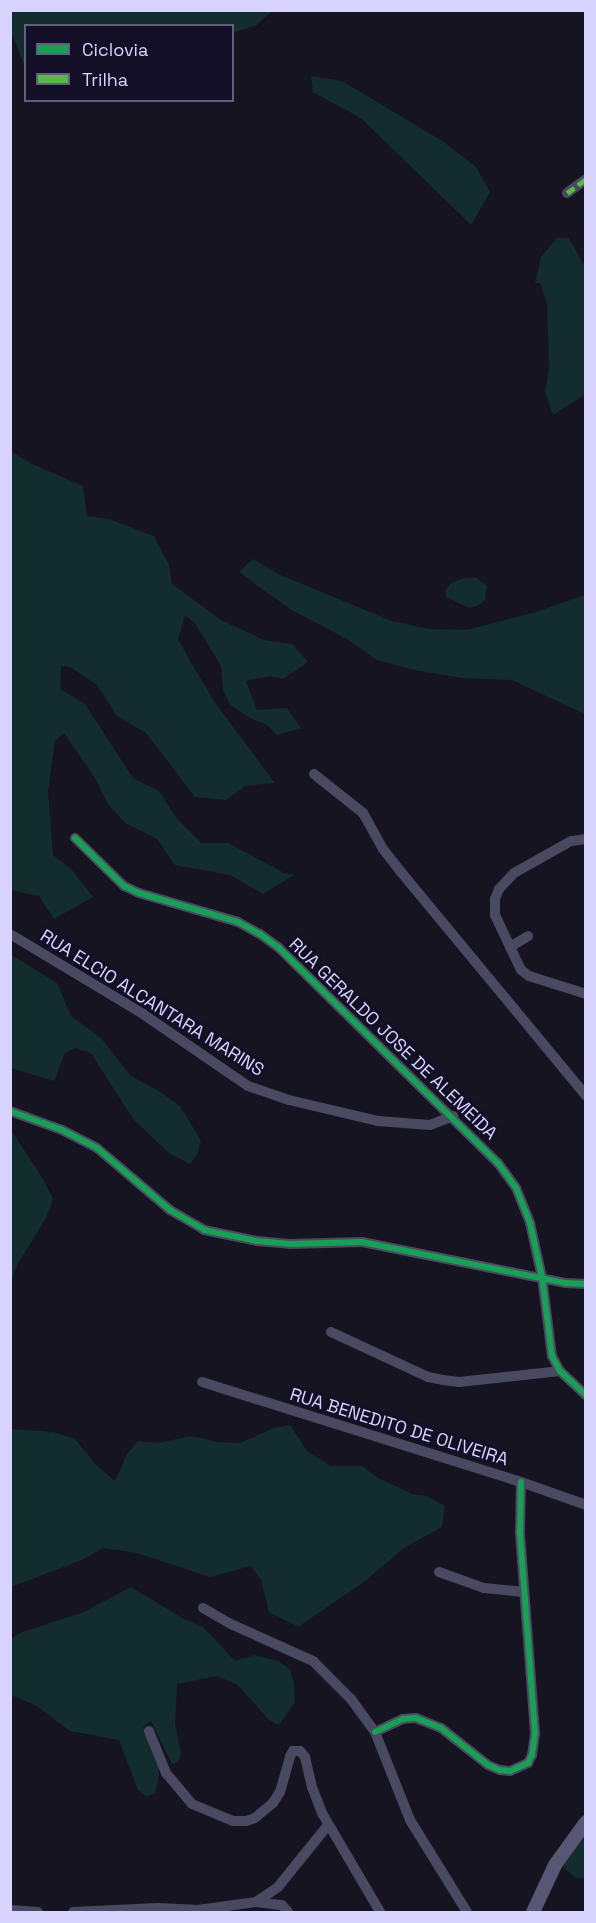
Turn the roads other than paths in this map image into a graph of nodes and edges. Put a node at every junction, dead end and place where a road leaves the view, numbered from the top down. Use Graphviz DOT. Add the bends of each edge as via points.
graph roads {
  1 [pos="585,179"];
  2 [pos="567,194"];
  3 [pos="314,774"];
  4 [pos="75,838"];
  5 [pos="585,839"];
  6 [pos="10,934"];
  7 [pos="528,936"];
  8 [pos="510,947"];
  9 [pos="585,994"];
  10 [pos="585,1096"];
  11 [pos="10,1112"];
  12 [pos="453,1116"];
  13 [pos="542,1277"];
  14 [pos="585,1284"];
  15 [pos="331,1332"];
  16 [pos="560,1371"];
  17 [pos="202,1382"];
  18 [pos="585,1395"];
  19 [pos="521,1482"];
  20 [pos="585,1505"];
  21 [pos="439,1572"];
  22 [pos="524,1592"];
  23 [pos="203,1608"];
  24 [pos="149,1731"];
  25 [pos="375,1732"];
  26 [pos="585,1822"];
  27 [pos="328,1826"];
  28 [pos="278,1887"];
  29 [pos="256,1902"];
  30 [pos="285,1909"];
  31 [pos="10,1910"];
  32 [pos="38,1912"];
  33 [pos="73,1912"];
  34 [pos="380,1912"];
  35 [pos="468,1912"];
  36 [pos="533,1912"];
  1 -- 2 [label="street"];
  3 -- 10 [label="street" via="363,813 401,872"];
  4 -- 12 [label="street, RUA GERALDO JOSE DE ALEMEIDA" via="124,886 238,922 260,934"];
  5 -- 8 [label="street" via="571,841 536,860 514,873 499,889 495,915"];
  6 -- 12 [label="street, RUA ELCIO ALCANTARA MARINS" via="143,1014 248,1086 378,1121 430,1125"];
  7 -- 8 [label="street"];
  8 -- 9 [label="street" via="520,970"];
  11 -- 13 [label="street" via="62,1130 97,1148 170,1210 204,1230 290,1244 362,1242"];
  12 -- 13 [label="street, RUA GERALDO JOSE DE ALEMEIDA" via="516,1188 530,1223"];
  13 -- 14 [label="street"];
  13 -- 16 [label="street, RUA GERALDO JOSE DE ALEMEIDA" via="552,1356"];
  15 -- 16 [label="street" via="428,1377 443,1380 459,1382"];
  16 -- 18 [label="street"];
  17 -- 19 [label="street, RUA BENEDITO DE OLIVEIRA"];
  19 -- 20 [label="street, RUA BENEDITO DE OLIVEIRA"];
  19 -- 22 [label="street"];
  21 -- 22 [label="street" via="484,1588"];
  22 -- 25 [label="street" via="535,1733 528,1763 510,1771 500,1770 441,1728 416,1718 403,1719"];
  23 -- 25 [label="street" via="314,1661 351,1699"];
  24 -- 27 [label="street" via="166,1773 192,1804 233,1821 255,1818 273,1803 290,1756 293,1751 300,1751"];
  25 -- 35 [label="street" via="410,1820"];
  26 -- 36 [label="street" via="555,1865"];
  27 -- 28 [label="street"];
  27 -- 34 [label="street"];
  28 -- 29 [label="street"];
  28 -- 30 [label="street"];
  29 -- 30 [label="street"];
  29 -- 33 [label="street" via="198,1910"];
  31 -- 32 [label="street"];
}
